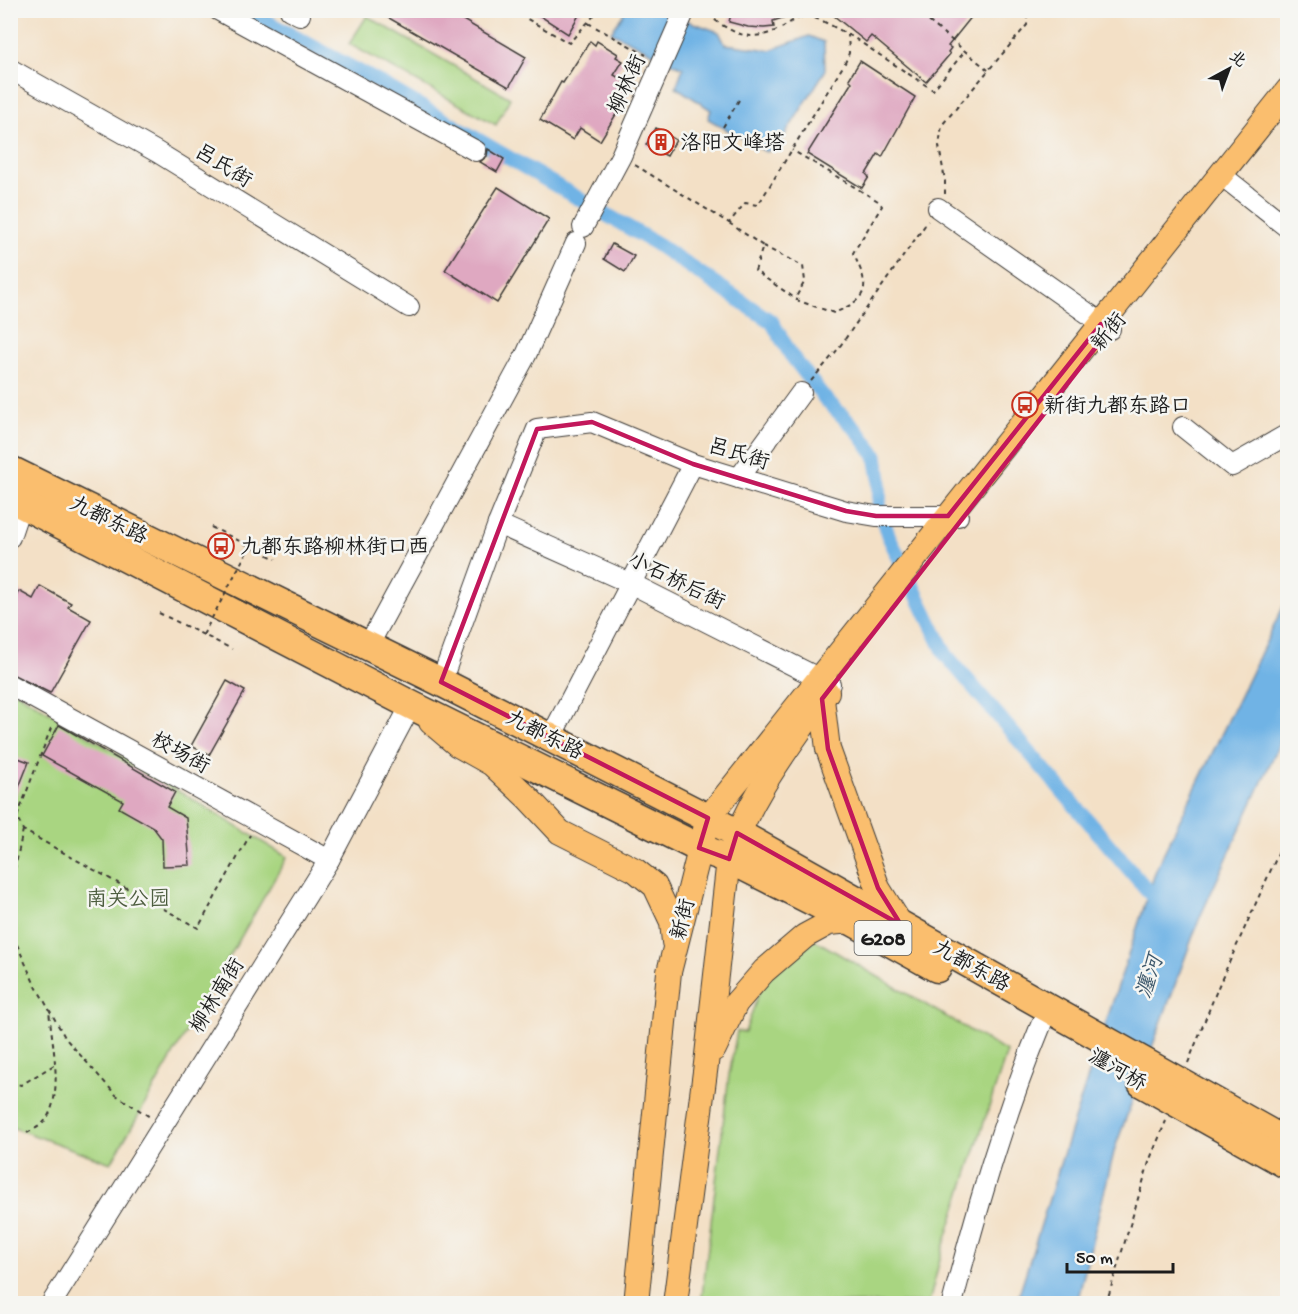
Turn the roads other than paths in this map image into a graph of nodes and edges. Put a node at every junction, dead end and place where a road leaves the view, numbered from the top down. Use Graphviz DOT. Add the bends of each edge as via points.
graph roads {
  1 [pos="218,10"];
  2 [pos="690,11"];
  3 [pos="10,69"];
  4 [pos="1287,90"];
  5 [pos="1287,108"];
  6 [pos="476,151"];
  7 [pos="1224,178"];
  8 [pos="938,208"];
  9 [pos="1287,228"];
  10 [pos="409,307"];
  11 [pos="1106,326"];
  12 [pos="801,393"];
  13 [pos="1183,427"];
  14 [pos="1287,434"];
  15 [pos="693,464"];
  16 [pos="10,470"];
  17 [pos="739,478"];
  18 [pos="16,501"];
  19 [pos="954,516"];
  20 [pos="498,524"];
  21 [pos="10,537"];
  22 [pos="630,583"];
  23 [pos="368,646"];
  24 [pos="441,682"];
  25 [pos="10,685"];
  26 [pos="824,688"];
  27 [pos="411,705"];
  28 [pos="551,737"];
  29 [pos="708,818"];
  30 [pos="733,846"];
  31 [pos="699,848"];
  32 [pos="329,860"];
  33 [pos="852,921"];
  34 [pos="901,925"];
  35 [pos="675,947"];
  36 [pos="1057,1027"];
  37 [pos="706,1064"];
  38 [pos="1178,1092"];
  39 [pos="1287,1143"];
  40 [pos="1287,1166"];
  41 [pos="51,1304"];
  42 [pos="636,1304"];
  43 [pos="675,1304"];
  44 [pos="952,1304"];
  1 -- 6 [label="street"];
  2 -- 23 [label="street, 柳林街" via="661,64 526,355"];
  3 -- 10 [label="street, 吕氏街" via="157,152"];
  4 -- 7 [label="main road"];
  5 -- 7 [label="main road, 新街"];
  7 -- 9 [label="street"];
  7 -- 11 [label="main road, 新街"];
  8 -- 11 [label="street"];
  11 -- 19 [label="main road, 新街"];
  12 -- 17 [label="street"];
  13 -- 14 [label="street" via="1232,466"];
  15 -- 17 [label="street, 吕氏街"];
  15 -- 20 [label="street, 吕氏街" via="592,422 537,429"];
  15 -- 22 [label="street"];
  16 -- 23 [label="highway, 九都东路"];
  17 -- 19 [label="street, 吕氏街" via="846,511 876,516"];
  18 -- 21 [label="street"];
  18 -- 27 [label="highway, 九都东路"];
  19 -- 26 [label="main road, 新街"];
  20 -- 22 [label="street, 小石桥后街"];
  20 -- 24 [label="street"];
  22 -- 26 [label="street, 小石桥后街"];
  22 -- 28 [label="street"];
  23 -- 24 [label="highway, 九都东路"];
  24 -- 28 [label="highway, 九都东路"];
  25 -- 32 [label="street, 校场街"];
  26 -- 29 [label="main road, 新街"];
  26 -- 30 [label="main road, 新街" via="769,774"];
  26 -- 34 [label="main road" via="828,750 878,888"];
  27 -- 31 [label="highway, 九都东路"];
  27 -- 32 [label="street, 柳林南街"];
  27 -- 35 [label="main road" via="458,745 492,764 560,832 635,870 656,886 672,922"];
  28 -- 29 [label="highway, 九都东路"];
  29 -- 30 [label="highway, 九都东路"];
  29 -- 31 [label="main road, 新街"];
  30 -- 31 [label="highway, 九都东路 / G208"];
  30 -- 33 [label="highway, 九都东路 / G208"];
  30 -- 34 [label="highway, 九都东路 / G208"];
  30 -- 37 [label="main road, 新街"];
  31 -- 35 [label="main road, 新街"];
  32 -- 41 [label="street, 柳林南街"];
  33 -- 36 [label="highway, 九都东路 / G208"];
  33 -- 37 [label="main road" via="829,923 805,936 764,971 736,1003"];
  34 -- 36 [label="highway, 九都东路 / G208"];
  35 -- 42 [label="main road, 新街" via="669,972"];
  36 -- 38 [label="highway, 瀍河桥 / G208"];
  36 -- 44 [label="street" via="1028,1057 980,1201"];
  37 -- 43 [label="main road, 新街"];
  38 -- 39 [label="highway, G208"];
  38 -- 40 [label="highway, G208"];
}
